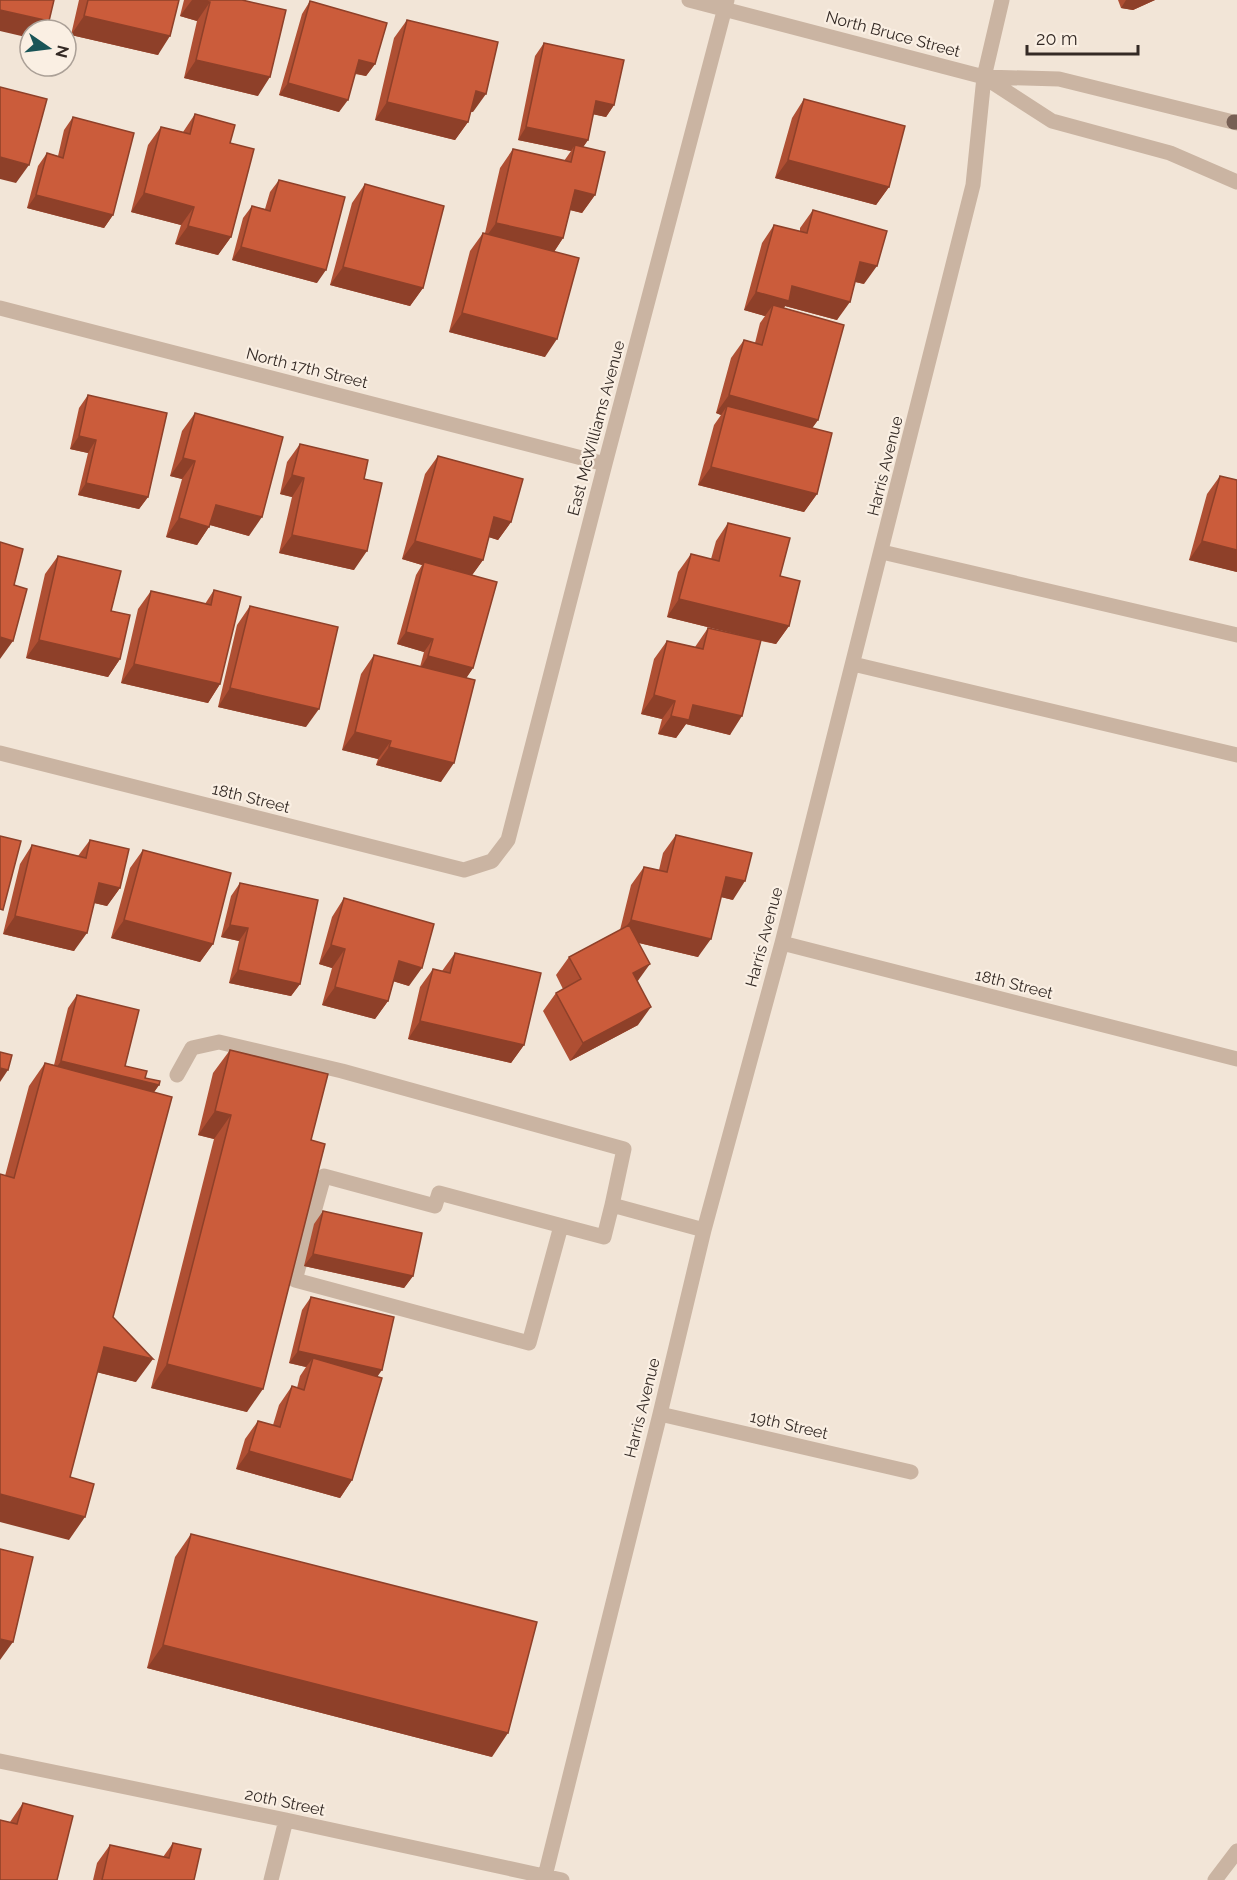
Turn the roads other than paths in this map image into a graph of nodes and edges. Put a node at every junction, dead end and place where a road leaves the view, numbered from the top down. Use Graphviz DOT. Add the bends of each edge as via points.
graph roads {
  1 [pos="689,0"];
  2 [pos="1002,0"];
  3 [pos="726,4"];
  4 [pos="984,77"];
  5 [pos="1236,122"];
  6 [pos="1237,182"];
  7 [pos="0,308"];
  8 [pos="605,464"];
  9 [pos="882,552"];
  10 [pos="1237,635"];
  11 [pos="853,664"];
  12 [pos="0,753"];
  13 [pos="1237,755"];
  14 [pos="492,861"];
  15 [pos="782,943"];
  16 [pos="1237,1059"];
  17 [pos="177,1075"];
  18 [pos="612,1205"];
  19 [pos="561,1226"];
  20 [pos="704,1230"];
  21 [pos="660,1414"];
  22 [pos="911,1472"];
  23 [pos="0,1761"];
  24 [pos="286,1820"];
  25 [pos="1237,1851"];
  26 [pos="544,1878"];
  27 [pos="271,1880"];
  28 [pos="562,1880"];
  29 [pos="1215,1880"];
  1 -- 3 [label="street, North Bruce Street"];
  2 -- 4 [label="street, Harris Avenue"];
  3 -- 4 [label="street, North Bruce Street"];
  3 -- 8 [label="street, East McWilliams Avenue"];
  4 -- 5 [label="street, North Bruce Street" via="1059,79"];
  4 -- 6 [label="street, North Bruce Street" via="1052,120 1170,153"];
  4 -- 9 [label="street, Harris Avenue" via="973,185"];
  7 -- 8 [label="street, North 17th Street"];
  8 -- 14 [label="street, East McWilliams Avenue" via="508,840"];
  9 -- 10 [label="street"];
  9 -- 11 [label="street, Harris Avenue"];
  11 -- 13 [label="street"];
  11 -- 15 [label="street, Harris Avenue"];
  12 -- 14 [label="street, 18th Street" via="464,870"];
  15 -- 16 [label="street, 18th Street"];
  15 -- 20 [label="street, Harris Avenue"];
  17 -- 18 [label="street" via="192,1048 219,1042 342,1071 624,1149"];
  18 -- 19 [label="street" via="604,1237"];
  18 -- 20 [label="street"];
  19 -- 19 [label="street" via="439,1193 435,1206 324,1176 295,1280 529,1343"];
  20 -- 21 [label="street, Harris Avenue"];
  21 -- 22 [label="street, 19th Street"];
  21 -- 26 [label="street, Harris Avenue"];
  23 -- 24 [label="street, 20th Street"];
  24 -- 26 [label="street, 20th Street"];
  24 -- 27 [label="street"];
  25 -- 29 [label="street"];
  26 -- 28 [label="street, 20th Street"];
}
